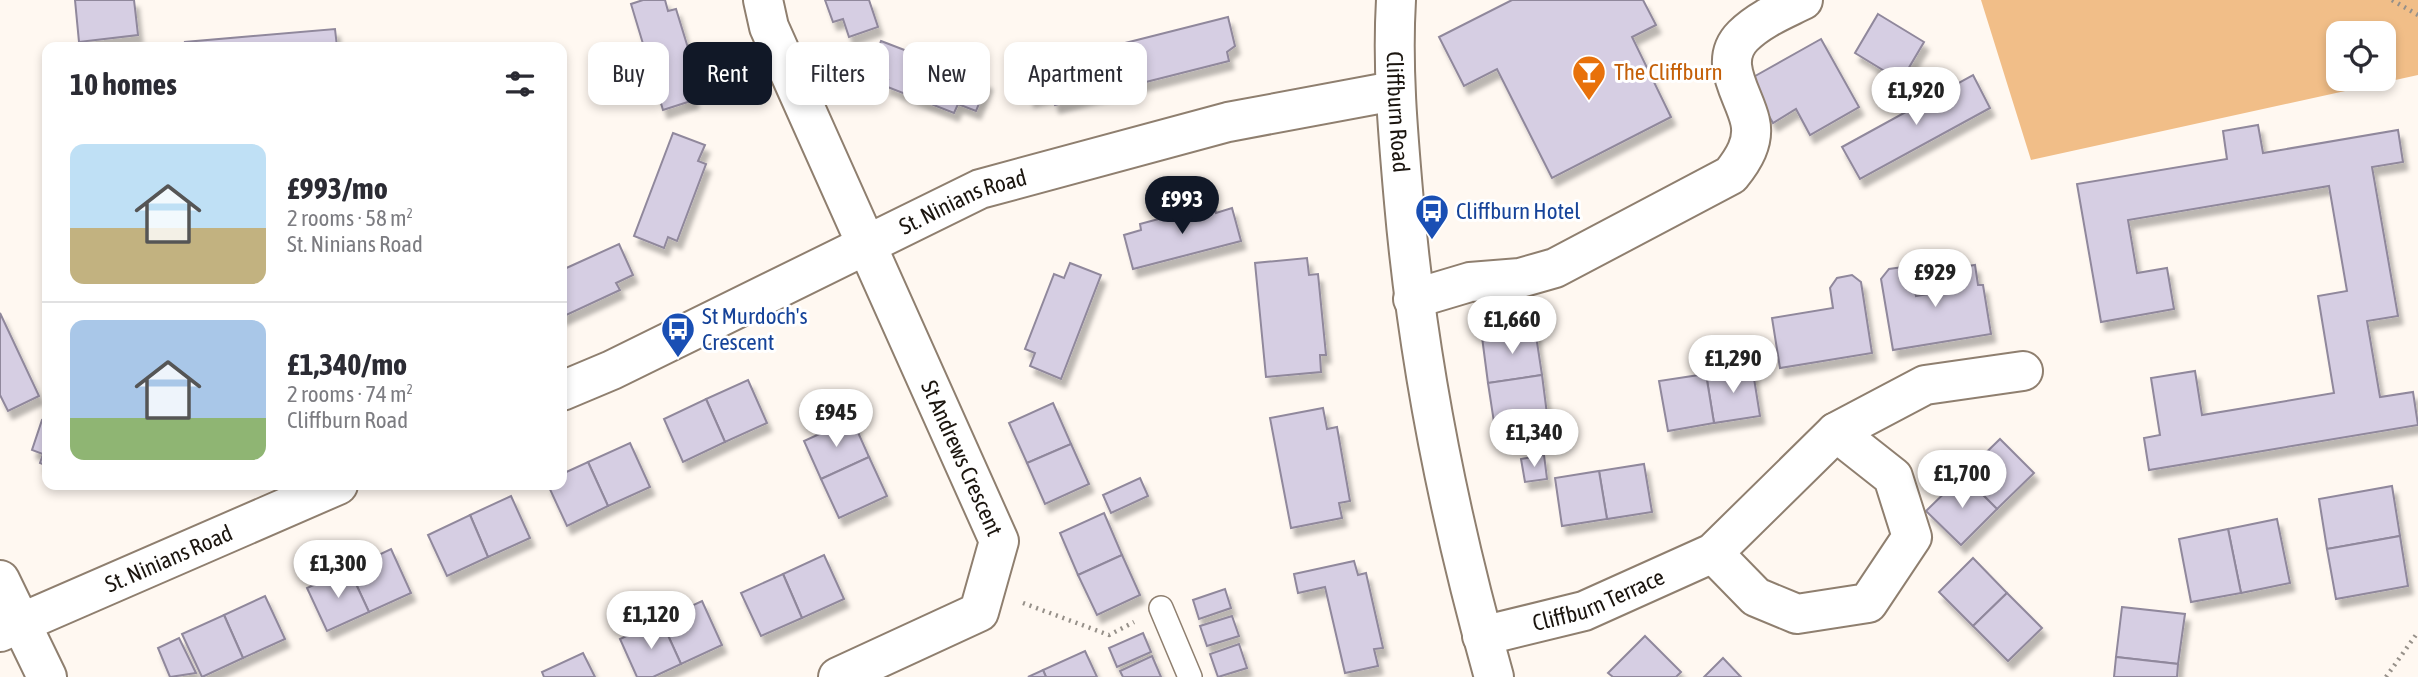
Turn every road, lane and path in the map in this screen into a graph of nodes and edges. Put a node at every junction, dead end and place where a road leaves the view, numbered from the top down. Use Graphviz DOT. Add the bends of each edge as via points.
graph roads {
  1 [pos="763,0"];
  2 [pos="1396,0"];
  3 [pos="1804,0"];
  4 [pos="2392,0"];
  5 [pos="2418,15"];
  6 [pos="1394,91"];
  7 [pos="865,246"];
  8 [pos="1413,299"];
  9 [pos="2023,371"];
  10 [pos="567,389"];
  11 [pos="1836,432"];
  12 [pos="326,490"];
  13 [pos="1713,553"];
  14 [pos="0,580"];
  15 [pos="986,590"];
  16 [pos="1161,608"];
  17 [pos="10,627"];
  18 [pos="2418,632"];
  19 [pos="1482,636"];
  20 [pos="47,677"];
  21 [pos="838,677"];
  22 [pos="1190,677"];
  23 [pos="1494,677"];
  24 [pos="2386,677"];
  1 -- 7 [label="street" via="769,27"];
  2 -- 6 [label="street, Cliffburn Road"];
  3 -- 8 [label="street" via="1756,24 1740,38 1732,60 1733,77 1751,122 1750,140 1731,175 1555,268 1520,278 1470,282"];
  4 -- 5 [label="path"];
  6 -- 7 [label="street, St. Ninians Road" via="1228,122 980,189"];
  6 -- 8 [label="street, Cliffburn Road"];
  7 -- 10 [label="street, St. Ninians Road"];
  7 -- 15 [label="street, St Andrews Crescent" via="999,541"];
  8 -- 19 [label="street, Cliffburn Road" via="1428,401"];
  9 -- 11 [label="street, Cliffburn Terrace" via="1926,385"];
  11 -- 13 [label="street, Cliffburn Terrace"];
  11 -- 13 [label="street" via="1893,477 1912,537 1868,603 1797,614 1756,597"];
  12 -- 17 [label="street, St. Ninians Road"];
  13 -- 19 [label="street, Cliffburn Terrace" via="1584,611"];
  14 -- 17 [label="street"];
  15 -- 16 [label="path" via="1109,635"];
  15 -- 21 [label="street, St Andrews Crescent" via="979,612"];
  16 -- 22 [label="lane"];
  17 -- 20 [label="street"];
  18 -- 24 [label="path"];
  19 -- 23 [label="street, Cliffburn Road"];
}
